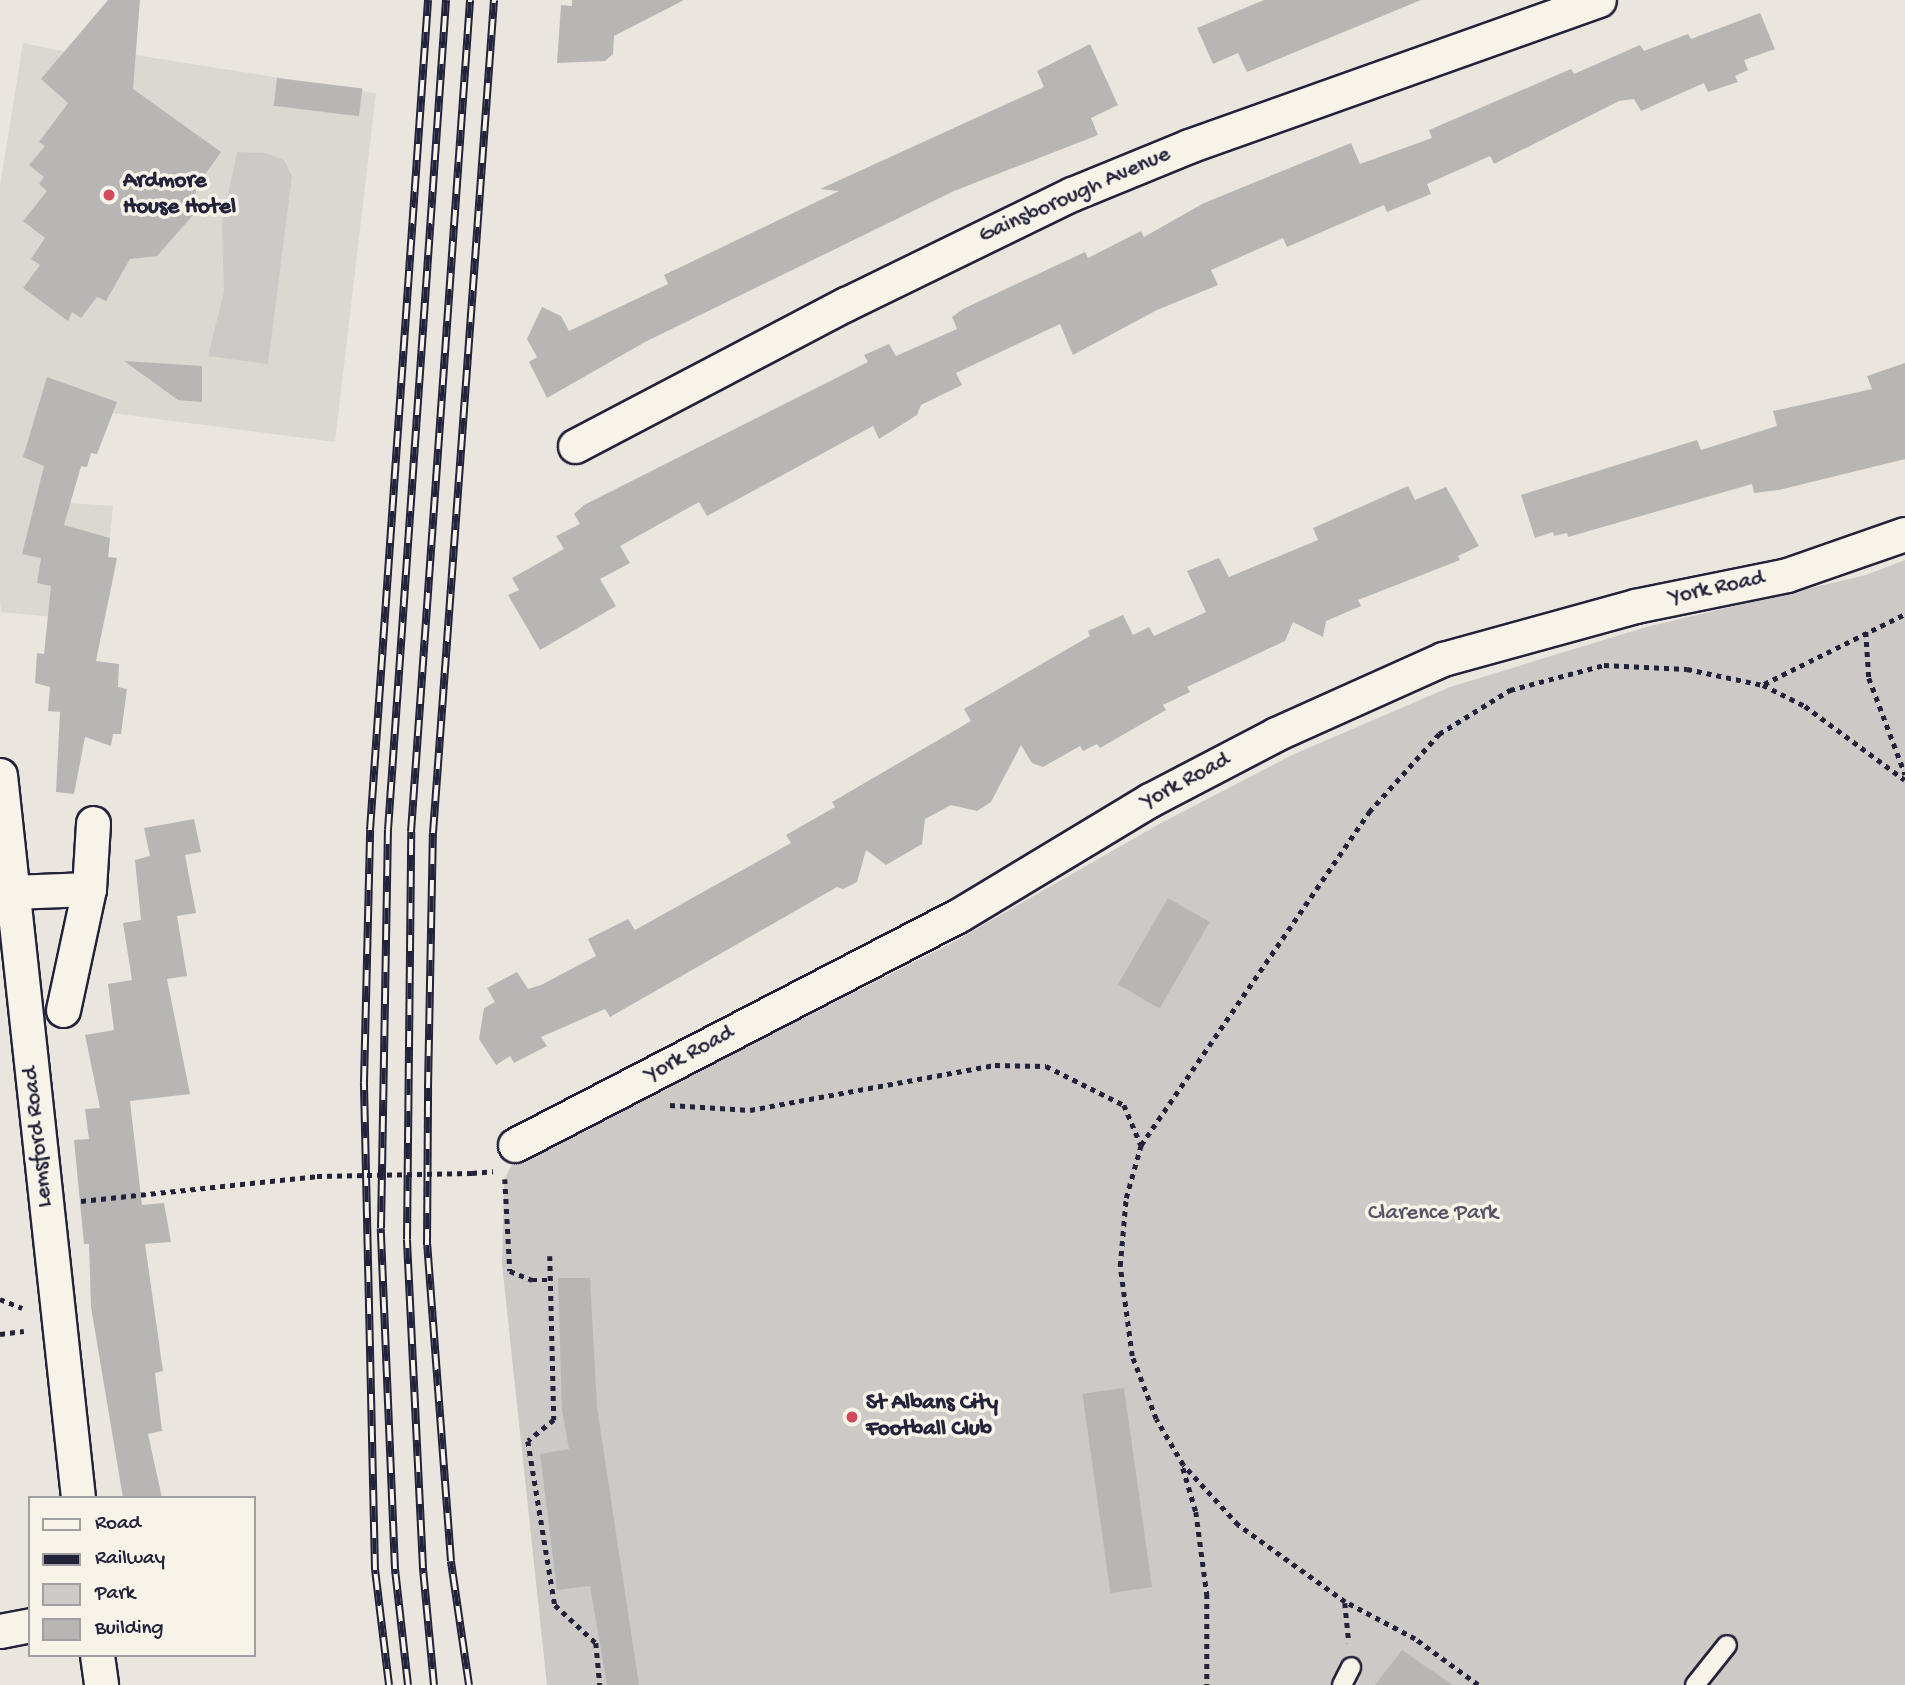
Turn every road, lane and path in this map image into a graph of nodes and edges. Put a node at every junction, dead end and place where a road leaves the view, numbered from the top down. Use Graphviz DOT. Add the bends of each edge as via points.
graph roads {
  1 [pos="1600,0"];
  2 [pos="575,446"];
  3 [pos="1905,534"];
  4 [pos="1905,614"];
  5 [pos="1866,632"];
  6 [pos="1763,685"];
  7 [pos="1905,774"];
  8 [pos="0,775"];
  9 [pos="1905,780"];
  10 [pos="93,823"];
  11 [pos="89,889"];
  12 [pos="12,892"];
  13 [pos="11,996"];
  14 [pos="63,1010"];
  15 [pos="665,1104"];
  16 [pos="515,1145"];
  17 [pos="1141,1145"];
  18 [pos="47,1205"];
  19 [pos="550,1256"];
  20 [pos="548,1280"];
  21 [pos="1182,1465"];
  22 [pos="78,1496"];
  23 [pos="1345,1602"];
  24 [pos="28,1625"];
  25 [pos="0,1631"];
  26 [pos="1727,1645"];
  27 [pos="97,1657"];
  28 [pos="1351,1667"];
  29 [pos="102,1685"];
  30 [pos="600,1685"];
  31 [pos="1207,1685"];
  32 [pos="1342,1685"];
  33 [pos="1478,1685"];
  34 [pos="1695,1685"];
  1 -- 2 [label="street, Gainsborough Avenue" via="1189,146 1072,194 846,304"];
  3 -- 16 [label="street, York Road" via="1787,575 1635,606 1443,659 1276,734 1173,788 959,915"];
  4 -- 5 [label="path"];
  5 -- 6 [label="path"];
  5 -- 7 [label="path" via="1869,678"];
  6 -- 9 [label="path" via="1805,706"];
  6 -- 17 [label="path" via="1687,668 1604,665 1510,690 1439,734 1369,812"];
  8 -- 12 [label="street, Lemsford Road"];
  10 -- 11 [label="street"];
  11 -- 12 [label="street"];
  11 -- 14 [label="street"];
  12 -- 13 [label="street, Lemsford Road"];
  13 -- 18 [label="street, Lemsford Road"];
  15 -- 17 [label="path" via="750,1110 995,1065 1046,1066 1124,1105"];
  17 -- 21 [label="path" via="1126,1198 1121,1279 1132,1356 1156,1419"];
  18 -- 20 [label="path, bridge" via="317,1177 504,1170 510,1271 532,1280"];
  18 -- 22 [label="street, Lemsford Road"];
  19 -- 20 [label="path"];
  20 -- 30 [label="path" via="554,1420 528,1441 555,1605 596,1643"];
  21 -- 23 [label="path" via="1238,1525"];
  21 -- 31 [label="path" via="1196,1512 1207,1594"];
  23 -- 28 [label="path"];
  23 -- 33 [label="path" via="1415,1639"];
  24 -- 25 [label="street"];
  26 -- 34 [label="lane"];
  27 -- 29 [label="street"];
  28 -- 32 [label="lane"];
}
